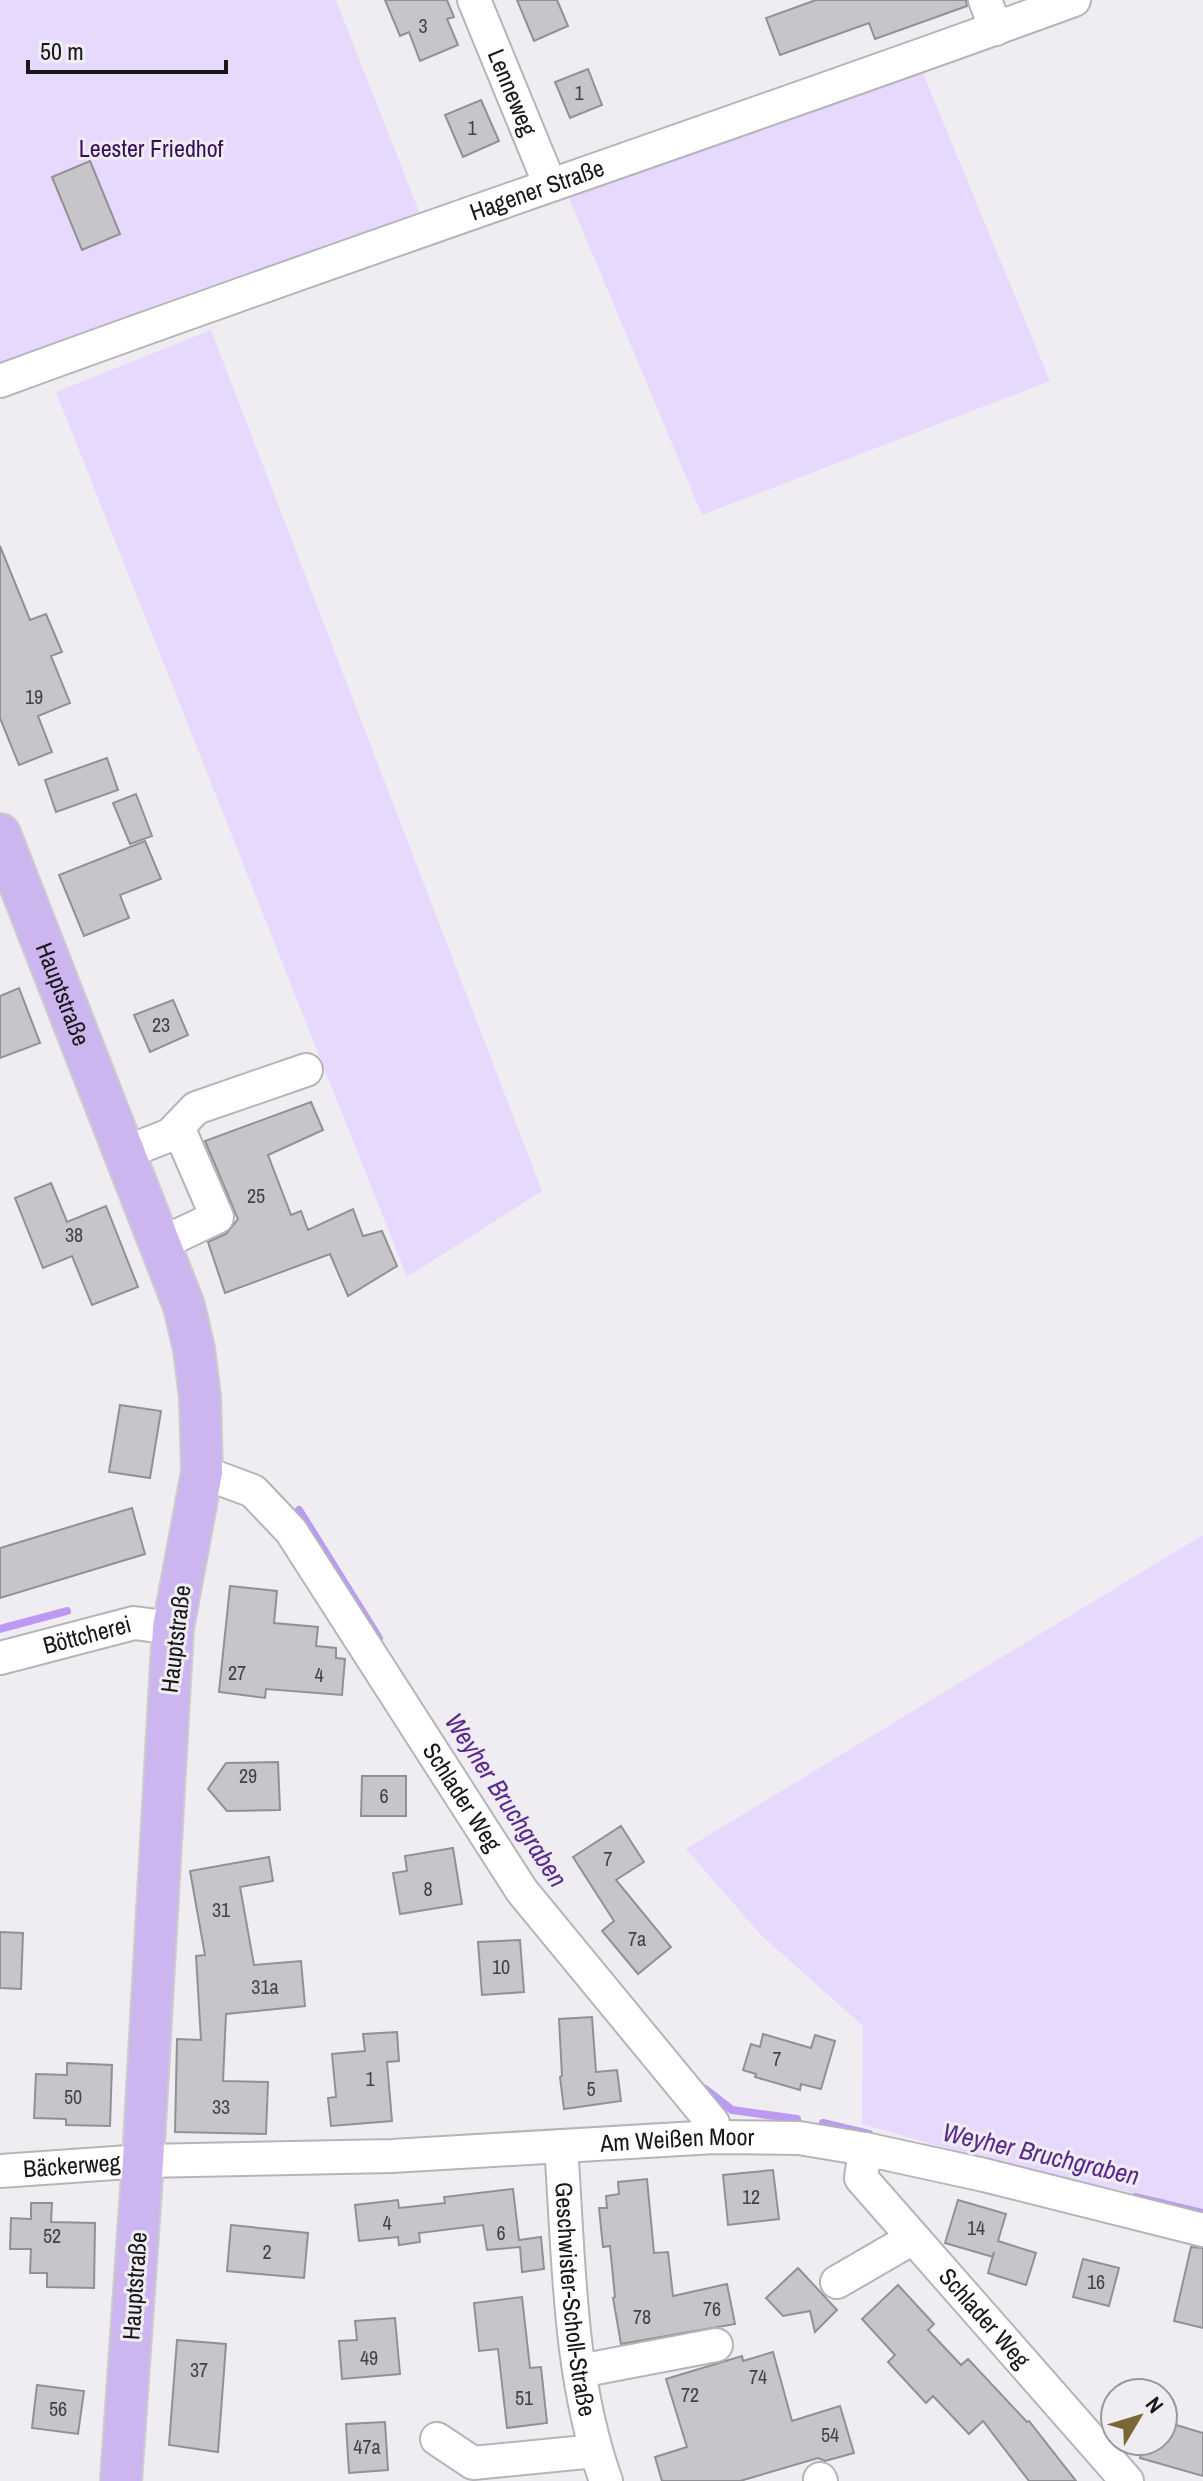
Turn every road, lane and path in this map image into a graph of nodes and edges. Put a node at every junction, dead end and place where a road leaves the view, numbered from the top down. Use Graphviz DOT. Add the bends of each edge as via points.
graph roads {
  1 [pos="474,0"];
  2 [pos="1074,0"];
  3 [pos="1026,8"];
  4 [pos="990,14"];
  5 [pos="550,185"];
  6 [pos="0,381"];
  7 [pos="0,834"];
  8 [pos="306,1070"];
  9 [pos="178,1127"];
  10 [pos="124,1153"];
  11 [pos="160,1244"];
  12 [pos="202,1472"];
  13 [pos="173,1628"];
  14 [pos="0,1658"];
  15 [pos="714,2137"];
  16 [pos="561,2146"];
  17 [pos="865,2149"];
  18 [pos="143,2161"];
  19 [pos="0,2171"];
  20 [pos="1203,2230"];
  21 [pos="913,2238"];
  22 [pos="837,2282"];
  23 [pos="716,2345"];
  24 [pos="580,2371"];
  25 [pos="437,2439"];
  26 [pos="600,2466"];
  27 [pos="121,2481"];
  28 [pos="1127,2481"];
  1 -- 5 [label="street, Lenneweg"];
  2 -- 3 [label="street, Hagener Straße"];
  3 -- 4 [label="street, Hagener Straße"];
  4 -- 5 [label="street, Hagener Straße"];
  5 -- 6 [label="street, Hagener Straße"];
  7 -- 10 [label="main road, Hauptstraße"];
  8 -- 9 [label="street" via="196,1108"];
  9 -- 10 [label="street"];
  9 -- 11 [label="street" via="217,1217"];
  10 -- 11 [label="main road, Hauptstraße"];
  11 -- 12 [label="main road, Hauptstraße" via="194,1349"];
  12 -- 13 [label="main road, Hauptstraße"];
  12 -- 15 [label="street, Schlader Weg" via="253,1491 291,1531 522,1891 713,2123"];
  13 -- 14 [label="street, Böttcherei" via="134,1623"];
  13 -- 18 [label="main road, Hauptstraße"];
  15 -- 16 [label="street, Am Weißen Moor"];
  15 -- 17 [label="street, Am Weißen Moor" via="799,2138"];
  16 -- 18 [label="street, Am Weißen Moor"];
  16 -- 24 [label="street, Geschwister-Scholl-Straße"];
  17 -- 20 [label="street, Am Weißen Moor"];
  17 -- 21 [label="street, Schlader Weg" via="861,2178"];
  18 -- 19 [label="street, Bäckerweg"];
  18 -- 27 [label="main road, Hauptstraße"];
  21 -- 22 [label="street"];
  21 -- 28 [label="street, Schlader Weg"];
  23 -- 24 [label="street"];
  24 -- 26 [label="street, Geschwister-Scholl-Straße"];
  25 -- 26 [label="street, Geschwister-Scholl-Straße" via="473,2463"];
}
